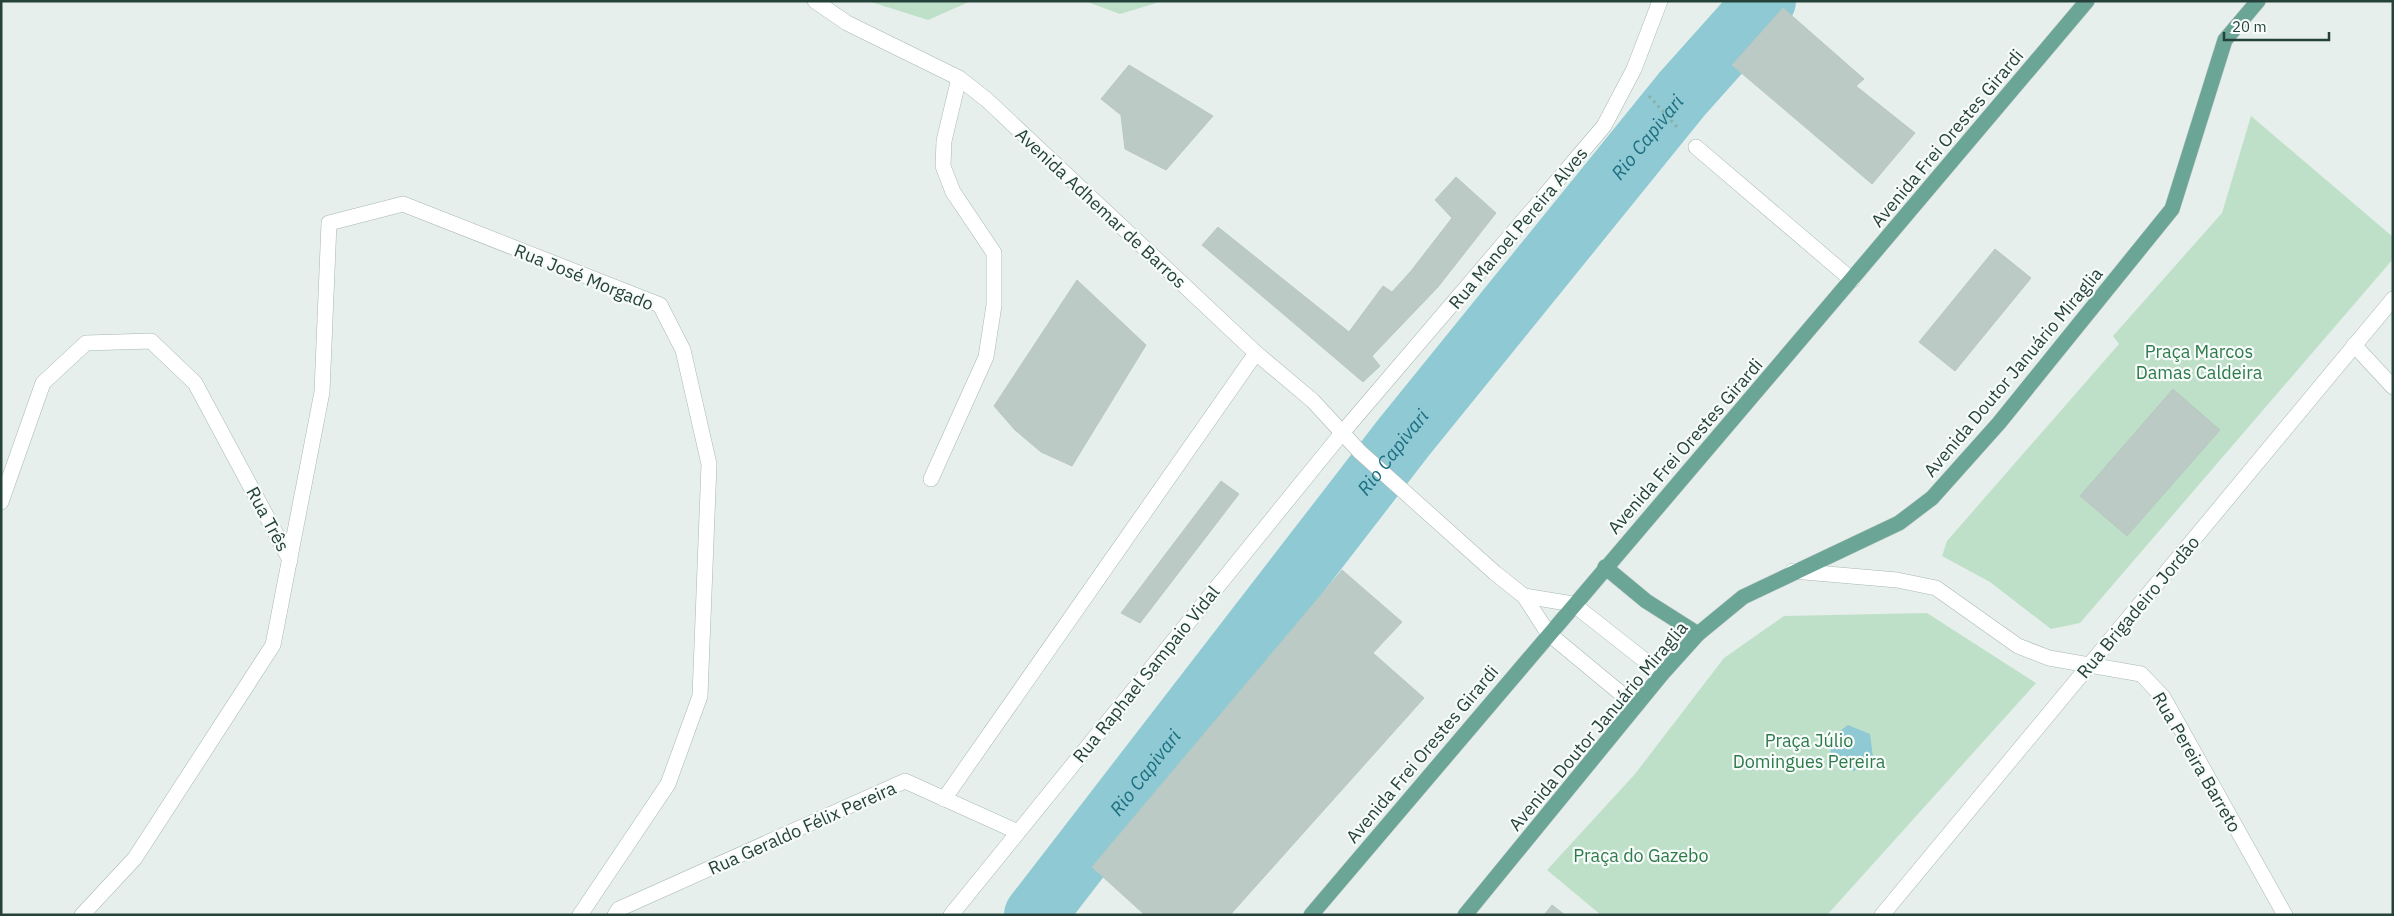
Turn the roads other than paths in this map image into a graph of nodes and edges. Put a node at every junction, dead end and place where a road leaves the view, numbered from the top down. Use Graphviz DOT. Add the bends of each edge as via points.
graph roads {
  1 [pos="815,1"];
  2 [pos="1660,1"];
  3 [pos="2087,1"];
  4 [pos="2258,1"];
  5 [pos="959,78"];
  6 [pos="1696,146"];
  7 [pos="1852,280"];
  8 [pos="2393,299"];
  9 [pos="2354,345"];
  10 [pos="1256,353"];
  11 [pos="2393,387"];
  12 [pos="1342,433"];
  13 [pos="931,479"];
  14 [pos="1,502"];
  15 [pos="290,560"];
  16 [pos="1605,566"];
  17 [pos="1793,571"];
  18 [pos="1524,596"];
  19 [pos="1573,604"];
  20 [pos="1548,633"];
  21 [pos="1698,634"];
  22 [pos="2090,665"];
  23 [pos="1662,674"];
  24 [pos="1636,706"];
  25 [pos="944,799"];
  26 [pos="1018,832"];
  27 [pos="82,915"];
  28 [pos="580,915"];
  29 [pos="616,915"];
  30 [pos="951,915"];
  31 [pos="1312,915"];
  32 [pos="1465,915"];
  33 [pos="1882,915"];
  34 [pos="2285,915"];
  1 -- 5 [label="street, Avenida Adhemar de Barros" via="847,23"];
  2 -- 12 [label="street, Rua Manoel Pereira Alves" via="1634,69 1604,126"];
  3 -- 7 [label="main road, Avenida Frei Orestes Girardi"];
  4 -- 17 [label="main road, Avenida Doutor Januário Miraglia" via="2226,40 2172,209 1999,424 1932,498 1899,522"];
  5 -- 10 [label="street, Avenida Adhemar de Barros" via="988,100"];
  5 -- 13 [label="street" via="944,141 943,166 953,192 994,253 994,305 986,357"];
  6 -- 7 [label="street"];
  7 -- 16 [label="main road, Avenida Frei Orestes Girardi"];
  8 -- 9 [label="street, Rua Brigadeiro Jordão"];
  9 -- 11 [label="street"];
  9 -- 22 [label="street, Rua Brigadeiro Jordão"];
  10 -- 12 [label="street, Avenida Adhemar de Barros"];
  10 -- 25 [label="street"];
  12 -- 18 [label="street, Avenida Adhemar de Barros" via="1404,492"];
  12 -- 26 [label="street, Rua Raphael Sampaio Vidal"];
  14 -- 15 [label="street, Rua Três" via="43,384 86,343 151,341 195,384"];
  15 -- 27 [label="street, Rua Três" via="273,645 135,858"];
  15 -- 28 [label="street, Rua José Morgado" via="322,392 329,223 403,204 660,305 683,350 709,464 700,696 668,784"];
  16 -- 19 [label="main road, Avenida Frei Orestes Girardi"];
  16 -- 21 [label="main road" via="1646,601"];
  17 -- 21 [label="main road, Avenida Doutor Januário Miraglia" via="1743,597"];
  17 -- 22 [label="street, Rua Pereira Barreto" via="1897,580 1936,588 2018,646 2049,658"];
  18 -- 19 [label="street"];
  18 -- 20 [label="street"];
  19 -- 20 [label="main road, Avenida Frei Orestes Girardi"];
  19 -- 23 [label="street"];
  20 -- 24 [label="street"];
  20 -- 31 [label="main road, Avenida Frei Orestes Girardi"];
  21 -- 23 [label="main road, Avenida Doutor Januário Miraglia"];
  22 -- 33 [label="street, Rua Brigadeiro Jordão"];
  22 -- 34 [label="street, Rua Pereira Barreto" via="2141,674 2163,697"];
  23 -- 24 [label="main road, Avenida Doutor Januário Miraglia"];
  24 -- 32 [label="main road, Avenida Doutor Januário Miraglia"];
  25 -- 26 [label="street, Rua Geraldo Félix Pereira"];
  25 -- 29 [label="street, Rua Geraldo Félix Pereira" via="905,782 619,910"];
  26 -- 30 [label="street, Rua Raphael Sampaio Vidal"];
}
